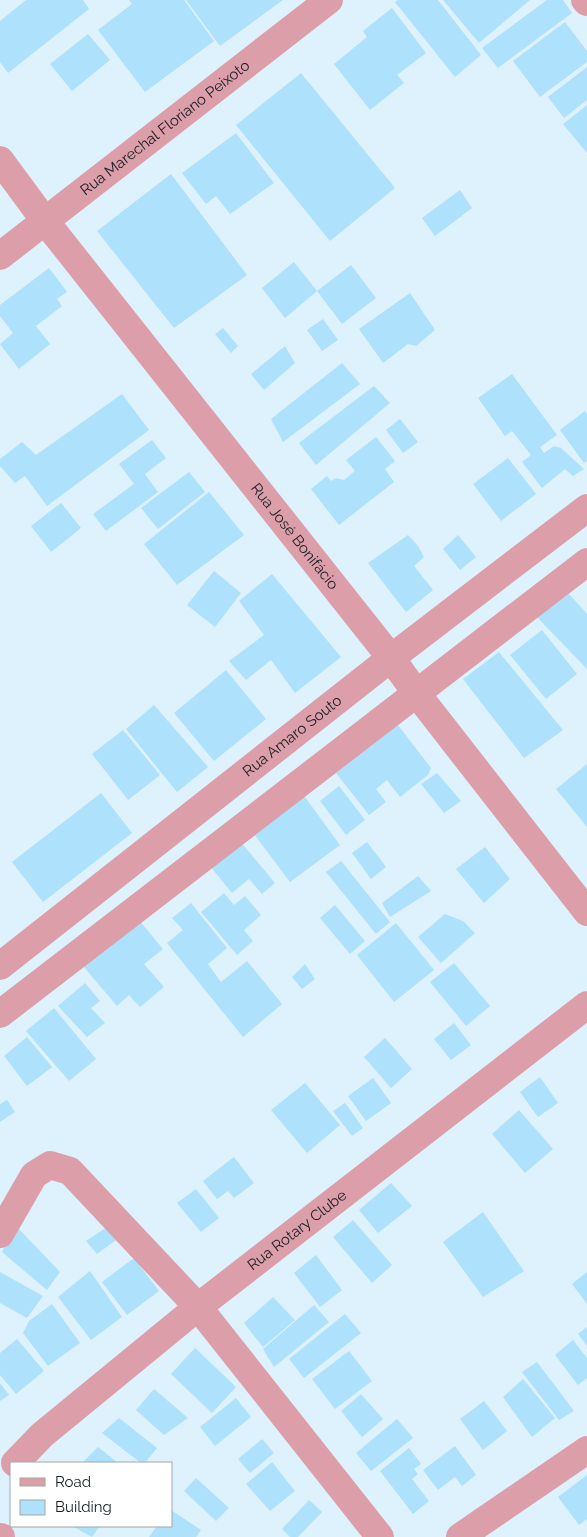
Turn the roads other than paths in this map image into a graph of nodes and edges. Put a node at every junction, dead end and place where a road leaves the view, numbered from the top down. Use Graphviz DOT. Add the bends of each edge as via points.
graph roads {
  1 [pos="329,0"];
  2 [pos="0,160"];
  3 [pos="45,221"];
  4 [pos="0,256"];
  5 [pos="587,508"];
  6 [pos="587,562"];
  7 [pos="391,658"];
  8 [pos="417,694"];
  9 [pos="587,912"];
  10 [pos="0,966"];
  11 [pos="587,1005"];
  12 [pos="0,1014"];
  13 [pos="0,1234"];
  14 [pos="198,1307"];
  15 [pos="587,1450"];
  16 [pos="16,1462"];
  17 [pos="10,1468"];
  18 [pos="0,1479"];
  19 [pos="380,1537"];
  20 [pos="460,1537"];
  1 -- 3 [label="street, Rua Marechal Floriano Peixoto"];
  2 -- 3 [label="street, Rua José Bonifácio"];
  3 -- 4 [label="street, Rua Marechal Floriano Peixoto"];
  3 -- 7 [label="street, Rua José Bonifácio"];
  5 -- 7 [label="street, Rua Amaro Souto"];
  6 -- 8 [label="street"];
  7 -- 8 [label="street, Rua José Bonifácio"];
  7 -- 10 [label="street, Rua Amaro Souto"];
  8 -- 9 [label="street, Rua José Bonifácio"];
  8 -- 12 [label="street"];
  11 -- 14 [label="street, Rua Rotary Clube"];
  13 -- 14 [label="street" via="34,1175 50,1165 70,1171"];
  14 -- 16 [label="street, Rua Rotary Clube" via="42,1435"];
  14 -- 19 [label="street"];
  15 -- 20 [label="street"];
  17 -- 18 [label="street"];
}
